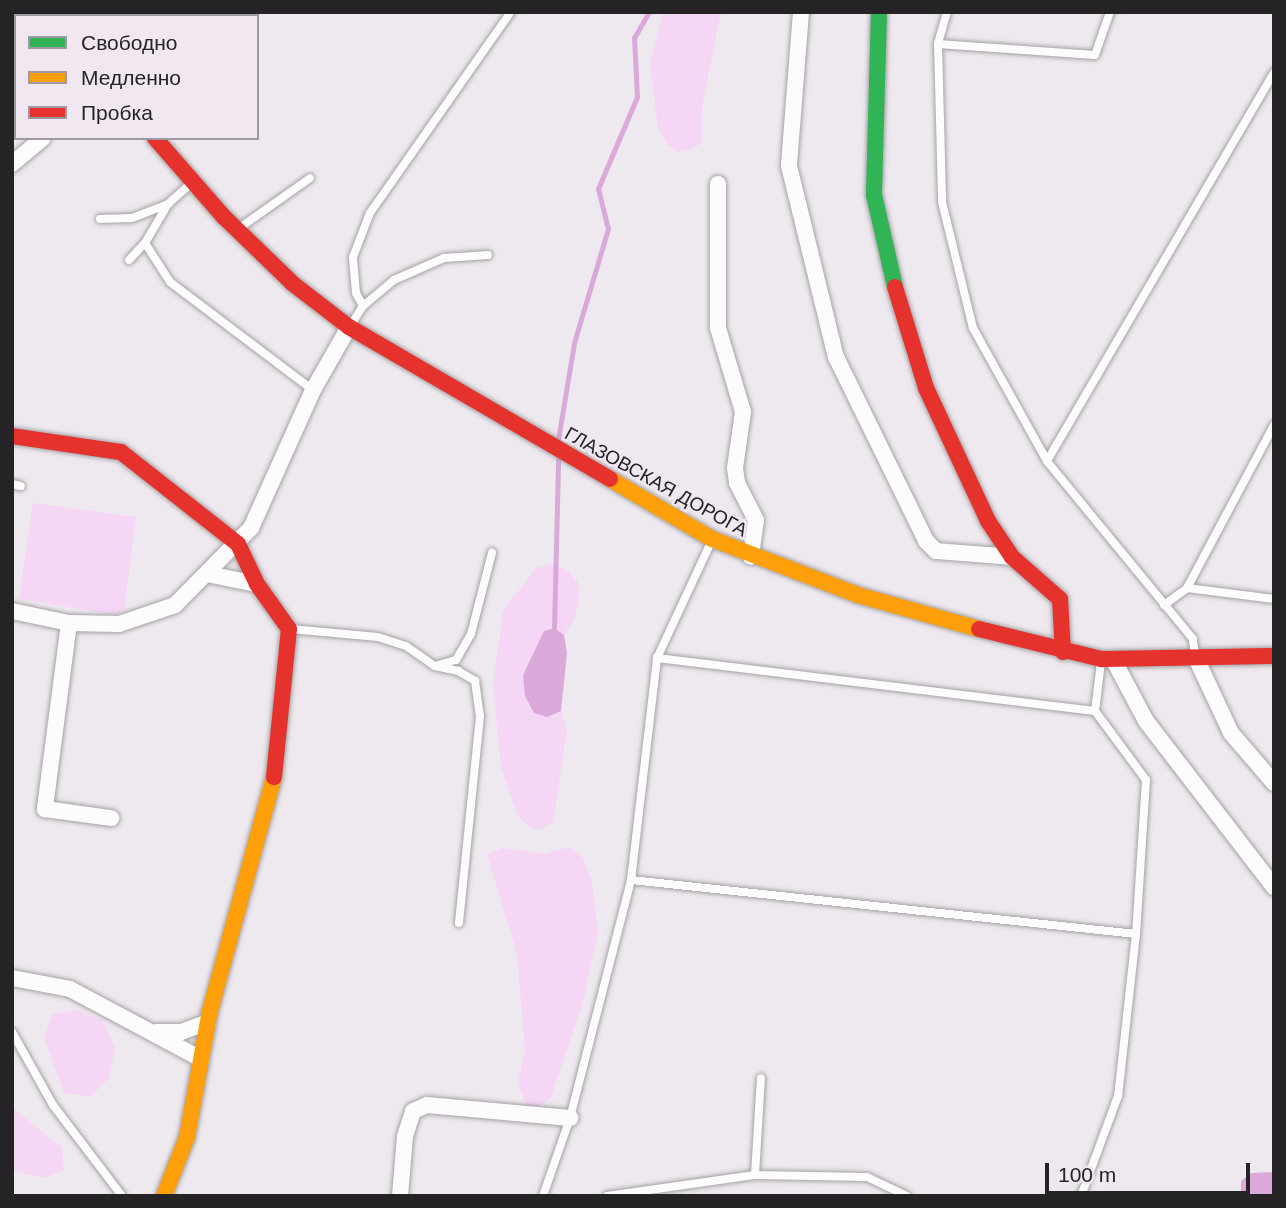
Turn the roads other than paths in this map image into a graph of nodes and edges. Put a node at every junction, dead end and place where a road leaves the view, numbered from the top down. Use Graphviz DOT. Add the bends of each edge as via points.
graph roads {
  1 [pos="512,12"];
  2 [pos="801,12"];
  3 [pos="879,12"];
  4 [pos="947,12"];
  5 [pos="1110,12"];
  6 [pos="938,44"];
  7 [pos="1274,72"];
  8 [pos="41,140"];
  9 [pos="163,144"];
  10 [pos="12,164"];
  11 [pos="310,178"];
  12 [pos="193,182"];
  13 [pos="718,184"];
  14 [pos="168,204"];
  15 [pos="100,219"];
  16 [pos="237,230"];
  17 [pos="145,243"];
  18 [pos="488,255"];
  19 [pos="129,260"];
  20 [pos="363,306"];
  21 [pos="349,327"];
  22 [pos="313,390"];
  23 [pos="1274,425"];
  24 [pos="12,436"];
  25 [pos="1047,461"];
  26 [pos="712,539"];
  27 [pos="238,544"];
  28 [pos="492,553"];
  29 [pos="751,557"];
  30 [pos="1012,557"];
  31 [pos="207,575"];
  32 [pos="257,584"];
  33 [pos="1187,588"];
  34 [pos="1274,599"];
  35 [pos="1164,605"];
  36 [pos="12,611"];
  37 [pos="69,623"];
  38 [pos="289,629"];
  39 [pos="1063,652"];
  40 [pos="1195,656"];
  41 [pos="1274,656"];
  42 [pos="657,658"];
  43 [pos="1107,659"];
  44 [pos="435,666"];
  45 [pos="1094,711"];
  46 [pos="1274,783"];
  47 [pos="111,818"];
  48 [pos="631,880"];
  49 [pos="1274,887"];
  50 [pos="459,923"];
  51 [pos="1136,934"];
  52 [pos="12,978"];
  53 [pos="208,1022"];
  54 [pos="12,1032"];
  55 [pos="157,1032"];
  56 [pos="201,1059"];
  57 [pos="761,1078"];
  58 [pos="570,1118"];
  59 [pos="755,1175"];
  60 [pos="122,1196"];
  61 [pos="164,1196"];
  62 [pos="400,1196"];
  63 [pos="543,1196"];
  64 [pos="607,1196"];
  65 [pos="907,1196"];
  66 [pos="1081,1196"];
  1 -- 20 [label="lane" via="370,213 353,257 356,293"];
  2 -- 30 [label="street" via="789,166 836,357 926,541 936,551"];
  3 -- 30 [label="street" via="874,195 881,241 926,388 963,474"];
  4 -- 6 [label="lane"];
  5 -- 6 [label="lane" via="1095,55"];
  6 -- 25 [label="lane" via="942,202 973,328"];
  7 -- 25 [label="lane"];
  8 -- 10 [label="street"];
  9 -- 12 [label="street, ГЛАЗОВСКАЯ ДОРОГА"];
  11 -- 16 [label="lane"];
  12 -- 14 [label="lane"];
  12 -- 16 [label="street, ГЛАЗОВСКАЯ ДОРОГА"];
  13 -- 29 [label="street" via="718,328 743,412 735,468 737,483 756,520"];
  14 -- 15 [label="lane" via="132,218"];
  14 -- 17 [label="lane"];
  16 -- 21 [label="street, ГЛАЗОВСКАЯ ДОРОГА" via="292,283"];
  17 -- 19 [label="lane"];
  17 -- 22 [label="lane" via="170,282"];
  18 -- 20 [label="lane" via="444,258 394,280"];
  20 -- 21 [label="lane"];
  21 -- 22 [label="street"];
  21 -- 26 [label="street, ГЛАЗОВСКАЯ ДОРОГА"];
  22 -- 27 [label="street" via="264,503"];
  23 -- 33 [label="lane"];
  24 -- 27 [label="street" via="121,452"];
  25 -- 35 [label="lane"];
  26 -- 29 [label="street, ГЛАЗОВСКАЯ ДОРОГА"];
  26 -- 42 [label="lane"];
  27 -- 31 [label="street"];
  27 -- 32 [label="street"];
  28 -- 44 [label="lane" via="464,649 456,660"];
  29 -- 39 [label="street, ГЛАЗОВСКАЯ ДОРОГА" via="984,633"];
  30 -- 39 [label="street" via="1060,599"];
  31 -- 32 [label="street"];
  31 -- 37 [label="street" via="175,605 147,618 119,624"];
  32 -- 38 [label="street"];
  33 -- 34 [label="lane"];
  33 -- 35 [label="lane"];
  35 -- 40 [label="lane" via="1193,639"];
  36 -- 37 [label="street"];
  37 -- 47 [label="street" via="45,809"];
  38 -- 44 [label="lane" via="377,637 406,646"];
  38 -- 53 [label="street" via="274,776"];
  39 -- 43 [label="street, ГЛАЗОВСКАЯ ДОРОГА"];
  40 -- 41 [label="street, ГЛАЗОВСКАЯ ДОРОГА"];
  40 -- 43 [label="street, ГЛАЗОВСКАЯ ДОРОГА"];
  40 -- 46 [label="street" via="1231,733"];
  42 -- 45 [label="lane"];
  42 -- 48 [label="lane"];
  43 -- 45 [label="lane"];
  43 -- 49 [label="street" via="1146,721"];
  44 -- 50 [label="lane" via="475,681 479,692"];
  45 -- 51 [label="lane" via="1146,780"];
  48 -- 51 [label="lane"];
  48 -- 58 [label="lane"];
  51 -- 66 [label="lane" via="1118,1096"];
  52 -- 55 [label="street" via="70,989"];
  53 -- 55 [label="street" via="181,1032"];
  53 -- 56 [label="street"];
  54 -- 60 [label="lane" via="52,1105"];
  55 -- 56 [label="street"];
  56 -- 61 [label="street" via="187,1137"];
  57 -- 59 [label="lane"];
  58 -- 62 [label="street" via="427,1105 413,1111 405,1136"];
  58 -- 63 [label="lane"];
  59 -- 64 [label="lane"];
  59 -- 65 [label="lane" via="867,1177"];
}
